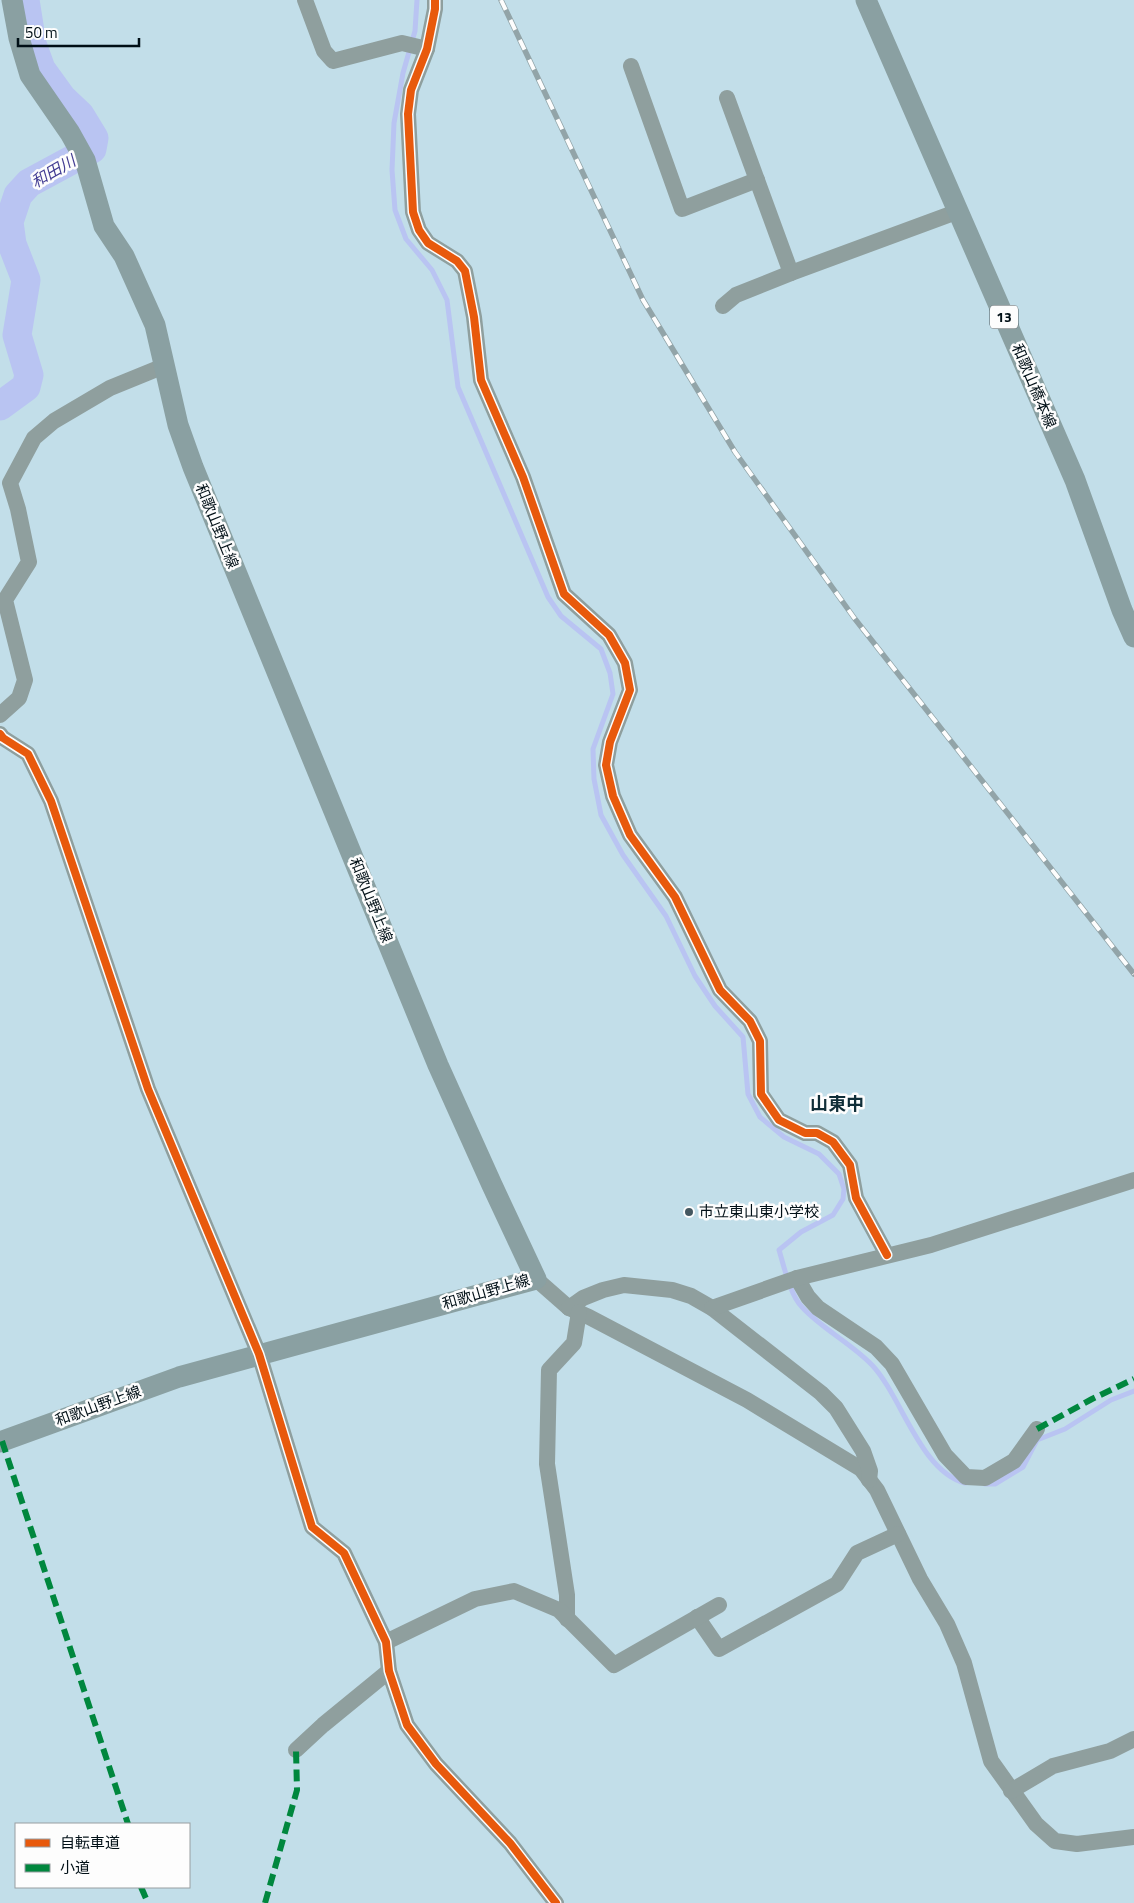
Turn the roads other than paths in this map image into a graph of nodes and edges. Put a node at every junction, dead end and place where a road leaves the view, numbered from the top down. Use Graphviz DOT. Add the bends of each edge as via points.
graph roads {
  1 [pos="12,0"];
  2 [pos="305,0"];
  3 [pos="435,0"];
  4 [pos="866,0"];
  5 [pos="427,49"];
  6 [pos="631,66"];
  7 [pos="727,98"];
  8 [pos="757,180"];
  9 [pos="958,211"];
  10 [pos="791,273"];
  11 [pos="723,306"];
  12 [pos="164,366"];
  13 [pos="1134,637"];
  14 [pos="0,715"];
  15 [pos="0,734"];
  16 [pos="1134,1180"];
  17 [pos="886,1255"];
  18 [pos="797,1278"];
  19 [pos="536,1279"];
  20 [pos="712,1308"];
  21 [pos="574,1310"];
  22 [pos="260,1354"];
  23 [pos="1037,1429"];
  24 [pos="0,1442"];
  25 [pos="869,1480"];
  26 [pos="898,1534"];
  27 [pos="719,1606"];
  28 [pos="697,1617"];
  29 [pos="567,1619"];
  30 [pos="386,1642"];
  31 [pos="390,1671"];
  32 [pos="1134,1739"];
  33 [pos="296,1750"];
  34 [pos="1011,1791"];
  35 [pos="1134,1837"];
  36 [pos="556,1903"];
  1 -- 12 [label="main road, 和歌山野上線" via="18,38 30,75 83,156 104,226 124,256 155,326"];
  2 -- 5 [label="street" via="324,52 333,61 402,42"];
  3 -- 5 [label="street"];
  4 -- 9 [label="main road, 和歌山橋本線 / 13"];
  5 -- 17 [label="street" via="411,90 408,114 413,212 428,243 457,261 466,271 481,380 523,477 564,594 609,635 625,663 630,690 610,742 606,765 613,796 630,835 675,897 720,990 750,1021 760,1040 761,1094 779,1120 833,1142 850,1165 856,1198"];
  6 -- 8 [label="street" via="682,209"];
  7 -- 8 [label="street"];
  8 -- 10 [label="street"];
  9 -- 10 [label="street"];
  9 -- 13 [label="main road, 和歌山橋本線 / 13" via="1075,480"];
  10 -- 11 [label="street" via="736,295"];
  12 -- 14 [label="street" via="110,388 54,421 34,438 10,483 29,562 5,600 25,680 19,698"];
  12 -- 19 [label="main road, 和歌山野上線" via="178,425 208,504 438,1064"];
  15 -- 22 [label="street" via="28,754 51,801 148,1089"];
  16 -- 17 [label="street" via="930,1245"];
  17 -- 18 [label="street"];
  18 -- 20 [label="street"];
  18 -- 23 [label="street" via="818,1308 876,1347 892,1364 945,1455 966,1477 985,1478 1014,1461"];
  19 -- 21 [label="street"];
  19 -- 22 [label="main road, 和歌山野上線"];
  20 -- 21 [label="street" via="672,1290 624,1285 583,1298"];
  20 -- 25 [label="street" via="836,1408 863,1451 870,1471"];
  21 -- 25 [label="street" via="747,1400 861,1469"];
  21 -- 29 [label="street" via="574,1343 548,1370 547,1464 567,1595"];
  22 -- 24 [label="main road, 和歌山野上線" via="179,1377"];
  22 -- 30 [label="street" via="312,1527 344,1553"];
  25 -- 26 [label="street"];
  26 -- 28 [label="street" via="857,1553 837,1584 719,1649"];
  26 -- 34 [label="street" via="947,1624 964,1663 992,1761"];
  27 -- 28 [label="street"];
  28 -- 29 [label="street" via="614,1665"];
  29 -- 30 [label="street" via="559,1610 514,1592 475,1599"];
  30 -- 31 [label="street"];
  31 -- 33 [label="street"];
  31 -- 36 [label="street" via="407,1726 436,1764 510,1843"];
  32 -- 34 [label="street" via="1110,1751 1053,1766"];
  34 -- 35 [label="street" via="1036,1824 1055,1841 1077,1844"];
}
